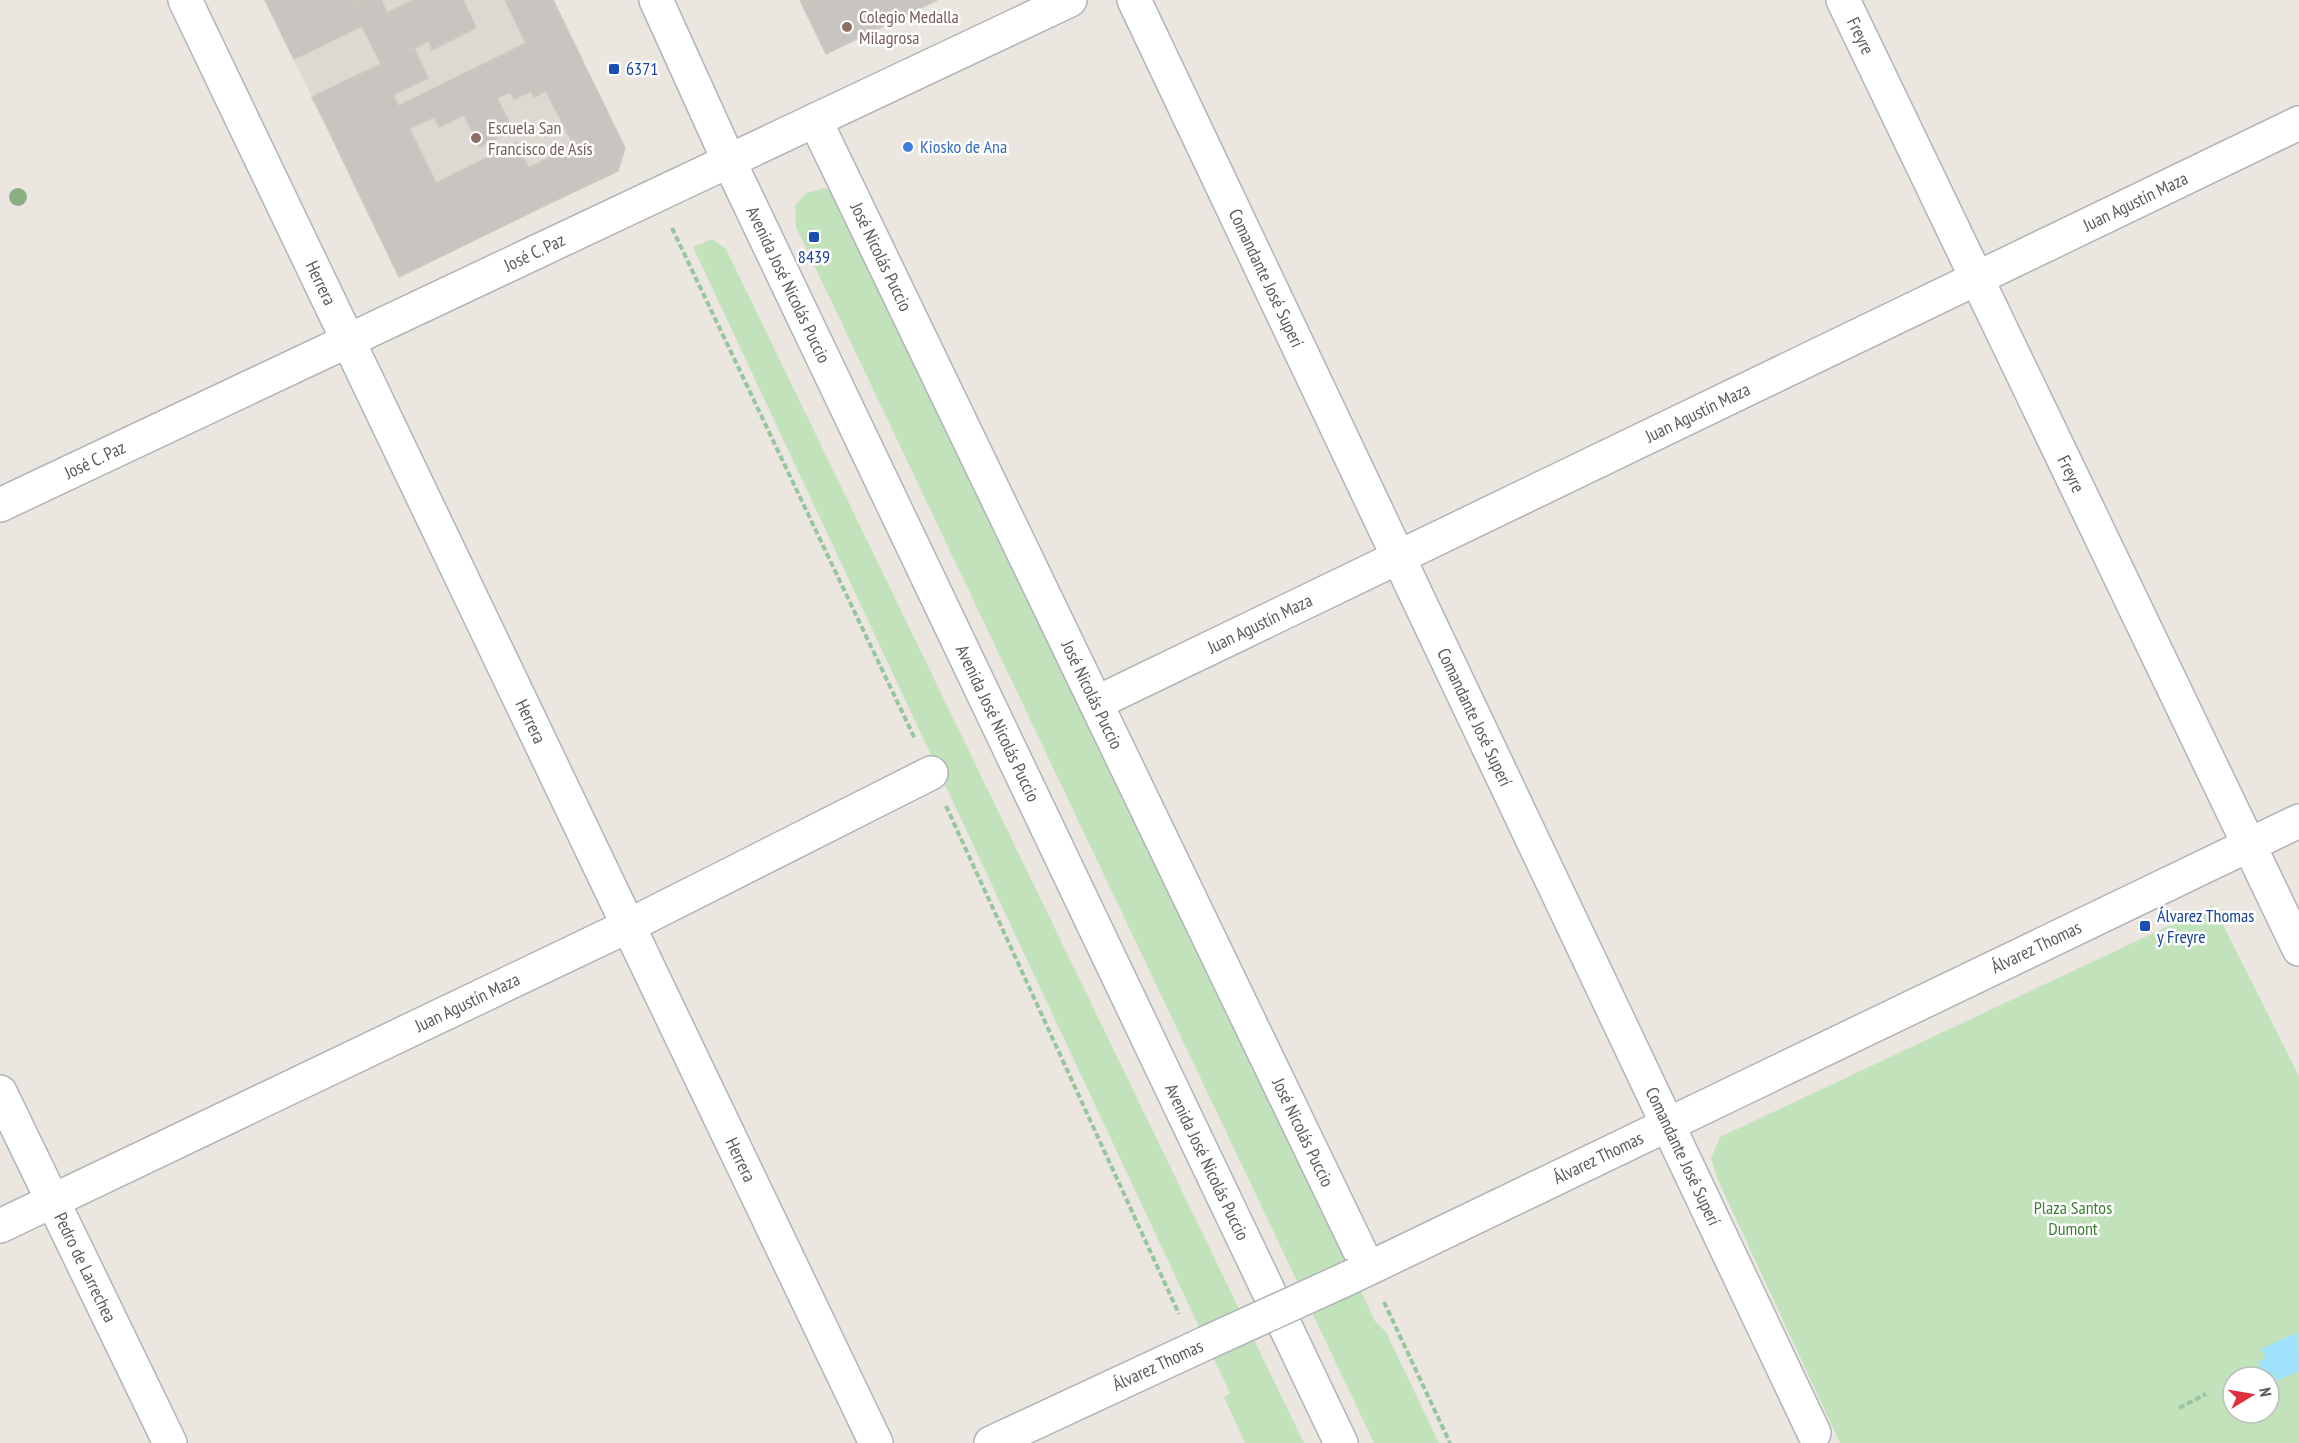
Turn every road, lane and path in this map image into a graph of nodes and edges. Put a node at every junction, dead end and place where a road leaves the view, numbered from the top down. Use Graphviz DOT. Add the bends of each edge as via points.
graph roads {
  1 [pos="185,0"];
  2 [pos="657,0"];
  3 [pos="1070,0"];
  4 [pos="1134,0"];
  5 [pos="1843,0"];
  6 [pos="815,120"];
  7 [pos="2299,123"];
  8 [pos="729,161"];
  9 [pos="1977,278"];
  10 [pos="348,341"];
  11 [pos="0,505"];
  12 [pos="1399,557"];
  13 [pos="1096,703"];
  14 [pos="931,773"];
  15 [pos="2299,821"];
  16 [pos="2249,845"];
  17 [pos="628,926"];
  18 [pos="2299,949"];
  19 [pos="0,1092"];
  20 [pos="1669,1126"];
  21 [pos="53,1200"];
  22 [pos="0,1226"];
  23 [pos="1362,1272"];
  24 [pos="2206,1394"];
  25 [pos="2179,1408"];
  26 [pos="1814,1433"];
  27 [pos="170,1443"];
  28 [pos="876,1443"];
  29 [pos="991,1443"];
  30 [pos="1341,1443"];
  31 [pos="1450,1443"];
  1 -- 10 [label="street, Herrera"];
  2 -- 8 [label="street, Avenida José Nicolás Puccio"];
  3 -- 6 [label="street, José C. Paz"];
  4 -- 12 [label="street, Comandante José Superí"];
  5 -- 9 [label="street, Freyre"];
  6 -- 8 [label="street, José C. Paz"];
  6 -- 13 [label="street, José Nicolás Puccio"];
  7 -- 9 [label="street, Juan Agustín Maza"];
  8 -- 10 [label="street, José C. Paz"];
  8 -- 30 [label="street, Avenida José Nicolás Puccio"];
  9 -- 12 [label="street, Juan Agustín Maza"];
  9 -- 16 [label="street, Freyre"];
  10 -- 11 [label="street, José C. Paz"];
  10 -- 17 [label="street, Herrera"];
  12 -- 13 [label="street, Juan Agustín Maza"];
  12 -- 20 [label="street, Comandante José Superí"];
  13 -- 23 [label="street, José Nicolás Puccio"];
  14 -- 17 [label="street, Juan Agustín Maza"];
  15 -- 16 [label="street, Álvarez Thomas"];
  16 -- 18 [label="street, Freyre"];
  16 -- 20 [label="street, Álvarez Thomas"];
  17 -- 21 [label="street, Juan Agustín Maza"];
  17 -- 28 [label="street, Herrera"];
  19 -- 21 [label="street, Pedro de Larrechea"];
  20 -- 23 [label="street, Álvarez Thomas"];
  20 -- 26 [label="street, Comandante José Superí"];
  21 -- 22 [label="street, Juan Agustín Maza"];
  21 -- 27 [label="street, Pedro de Larrechea"];
  23 -- 29 [label="street, Álvarez Thomas, bridge"];
  23 -- 31 [label="path"];
  24 -- 25 [label="path"];
}
